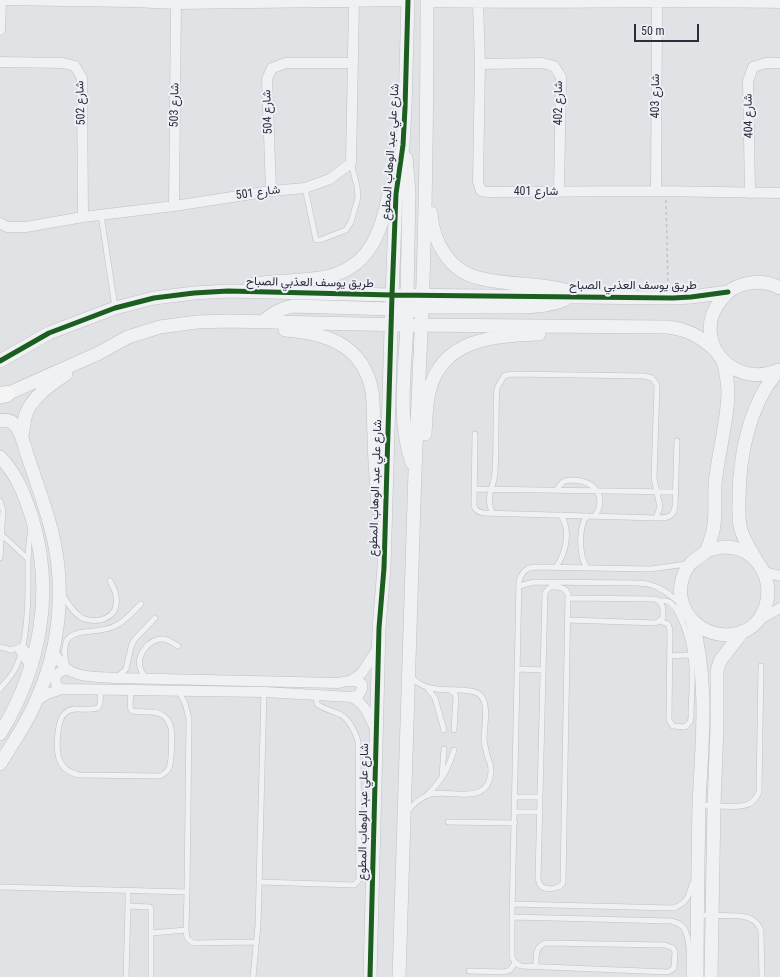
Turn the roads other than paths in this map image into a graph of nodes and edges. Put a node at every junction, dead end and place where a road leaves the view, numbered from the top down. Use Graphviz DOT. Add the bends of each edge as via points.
graph roads {
  1 [pos="0,0"];
  2 [pos="6,0"];
  3 [pos="408,0"];
  4 [pos="134,1"];
  5 [pos="354,1"];
  6 [pos="427,1"];
  7 [pos="696,1"];
  8 [pos="657,2"];
  9 [pos="478,3"];
  10 [pos="780,3"];
  11 [pos="176,4"];
  12 [pos="0,30"];
  13 [pos="0,62"];
  14 [pos="352,63"];
  15 [pos="780,63"];
  16 [pos="480,64"];
  17 [pos="405,108"];
  18 [pos="426,143"];
  19 [pos="403,145"];
  20 [pos="351,163"];
  21 [pos="305,188"];
  22 [pos="271,191"];
  23 [pos="661,191"];
  24 [pos="559,192"];
  25 [pos="750,193"];
  26 [pos="780,193"];
  27 [pos="174,206"];
  28 [pos="101,215"];
  29 [pos="83,217"];
  30 [pos="0,223"];
  31 [pos="780,288"];
  32 [pos="228,291"];
  33 [pos="728,292"];
  34 [pos="392,295"];
  35 [pos="577,296"];
  36 [pos="115,308"];
  37 [pos="408,308"];
  38 [pos="228,321"];
  39 [pos="263,322"];
  40 [pos="391,325"];
  41 [pos="421,325"];
  42 [pos="618,327"];
  43 [pos="50,333"];
  44 [pos="715,350"];
  45 [pos="0,352"];
  46 [pos="99,353"];
  47 [pos="0,361"];
  48 [pos="723,361"];
  49 [pos="779,370"];
  50 [pos="2,396"];
  51 [pos="0,421"];
  52 [pos="475,434"];
  53 [pos="22,436"];
  54 [pos="677,441"];
  55 [pos="0,457"];
  56 [pos="415,472"];
  57 [pos="474,489"];
  58 [pos="491,489"];
  59 [pos="557,490"];
  60 [pos="596,491"];
  61 [pos="657,492"];
  62 [pos="676,492"];
  63 [pos="0,501"];
  64 [pos="492,513"];
  65 [pos="561,515"];
  66 [pos="587,516"];
  67 [pos="595,516"];
  68 [pos="656,518"];
  69 [pos="33,521"];
  70 [pos="2,535"];
  71 [pos="706,551"];
  72 [pos="0,558"];
  73 [pos="28,559"];
  74 [pos="414,562"];
  75 [pos="690,564"];
  76 [pos="556,567"];
  77 [pos="761,567"];
  78 [pos="384,568"];
  79 [pos="587,568"];
  80 [pos="780,576"];
  81 [pos="110,581"];
  82 [pos="519,586"];
  83 [pos="60,589"];
  84 [pos="568,598"];
  85 [pos="660,601"];
  86 [pos="141,604"];
  87 [pos="683,606"];
  88 [pos="780,608"];
  89 [pos="155,618"];
  90 [pos="568,620"];
  91 [pos="660,621"];
  92 [pos="692,621"];
  93 [pos="757,621"];
  94 [pos="743,631"];
  95 [pos="178,646"];
  96 [pos="379,646"];
  97 [pos="0,647"];
  98 [pos="22,648"];
  99 [pos="53,652"];
  100 [pos="670,656"];
  101 [pos="692,657"];
  102 [pos="32,665"];
  103 [pos="761,666"];
  104 [pos="518,668"];
  105 [pos="67,669"];
  106 [pos="543,670"];
  107 [pos="409,671"];
  108 [pos="116,678"];
  109 [pos="146,679"];
  110 [pos="7,681"];
  111 [pos="350,681"];
  112 [pos="0,683"];
  113 [pos="426,688"];
  114 [pos="0,689"];
  115 [pos="62,689"];
  116 [pos="101,689"];
  117 [pos="131,689"];
  118 [pos="177,690"];
  119 [pos="450,690"];
  120 [pos="264,692"];
  121 [pos="316,695"];
  122 [pos="351,697"];
  123 [pos="36,702"];
  124 [pos="444,730"];
  125 [pos="454,730"];
  126 [pos="376,731"];
  127 [pos="0,734"];
  128 [pos="444,749"];
  129 [pos="454,750"];
  130 [pos="0,764"];
  131 [pos="440,780"];
  132 [pos="425,796"];
  133 [pos="515,797"];
  134 [pos="540,797"];
  135 [pos="699,805"];
  136 [pos="714,805"];
  137 [pos="515,812"];
  138 [pos="540,812"];
  139 [pos="404,816"];
  140 [pos="448,822"];
  141 [pos="515,823"];
  142 [pos="699,858"];
  143 [pos="260,882"];
  144 [pos="0,887"];
  145 [pos="128,892"];
  146 [pos="187,892"];
  147 [pos="512,904"];
  148 [pos="128,906"];
  149 [pos="698,915"];
  150 [pos="712,916"];
  151 [pos="512,917"];
  152 [pos="186,930"];
  153 [pos="151,933"];
  154 [pos="256,942"];
  155 [pos="515,963"];
  156 [pos="536,966"];
  157 [pos="469,971"];
  158 [pos="126,977"];
  159 [pos="151,977"];
  160 [pos="253,977"];
  161 [pos="370,977"];
  162 [pos="399,977"];
  163 [pos="690,977"];
  164 [pos="697,977"];
  165 [pos="711,977"];
  166 [pos="762,977"];
  1 -- 2 [label="street"];
  1 -- 12 [label="street"];
  2 -- 4 [label="street"];
  3 -- 5 [label="street"];
  3 -- 17 [label="street, شارع علي عبد الوهاب المطوع"];
  4 -- 11 [label="street"];
  5 -- 11 [label="street"];
  5 -- 14 [label="street"];
  6 -- 9 [label="street"];
  6 -- 18 [label="street, شارع علي عبد الوهاب المطوع"];
  7 -- 8 [label="street"];
  7 -- 10 [label="street"];
  8 -- 9 [label="street"];
  8 -- 23 [label="street, شارع 403"];
  9 -- 16 [label="street, شارع 401"];
  11 -- 27 [label="street, شارع 503"];
  13 -- 29 [label="street, شارع 502" via="63,63 76,66 82,78"];
  14 -- 20 [label="street"];
  14 -- 22 [label="street, شارع 504" via="286,64 272,68 267,79"];
  15 -- 25 [label="street, شارع 404" via="766,63 754,67 748,81"];
  16 -- 24 [label="street, شارع 402" via="542,63 554,66 561,77"];
  16 -- 24 [label="street, شارع 401" via="478,182 481,191"];
  17 -- 19 [label="street, شارع علي عبد الوهاب المطوع"];
  17 -- 32 [label="street" via="395,148 382,226 374,244 362,259 336,275 255,284"];
  18 -- 35 [label="street" via="432,226 440,246 453,263 477,278 550,286"];
  18 -- 37 [label="street, شارع علي عبد الوهاب المطوع"];
  19 -- 34 [label="street, شارع علي عبد الوهاب المطوع" via="396,194"];
  19 -- 37 [label="street" via="408,168 409,192"];
  20 -- 21 [label="street, شارع 501" via="330,178"];
  20 -- 21 [label="lane" via="358,198 346,230 316,240"];
  21 -- 22 [label="street, شارع 501"];
  22 -- 27 [label="street, شارع 501"];
  23 -- 24 [label="street, شارع 401"];
  23 -- 25 [label="street, شارع 401"];
  25 -- 26 [label="street, شارع 401"];
  27 -- 28 [label="street, شارع 501"];
  28 -- 29 [label="street, شارع 501"];
  28 -- 36 [label="lane"];
  29 -- 30 [label="street, شارع 501" via="26,227 7,227"];
  31 -- 33 [label="street" via="752,282 739,285"];
  32 -- 34 [label="street, طريق يوسف العذبي الصباح"];
  32 -- 36 [label="street, طريق يوسف العذبي الصباح" via="154,298"];
  33 -- 35 [label="street, طريق يوسف العذبي الصباح" via="668,298"];
  33 -- 44 [label="street" via="717,304 711,319 710,334"];
  34 -- 37 [label="street, شارع علي عبد الوهاب المطوع"];
  35 -- 37 [label="street" via="558,303 525,307"];
  36 -- 43 [label="street, طريق يوسف العذبي الصباح"];
  37 -- 39 [label="street" via="293,306 282,308"];
  37 -- 40 [label="street"];
  37 -- 41 [label="street"];
  37 -- 41 [label="street, شارع علي عبد الوهاب المطوع"];
  37 -- 56 [label="street" via="403,421 407,447"];
  38 -- 39 [label="street"];
  38 -- 46 [label="street" via="160,327 128,337"];
  38 -- 78 [label="street" via="330,338 354,354 362,366 369,379 373,405 380,542"];
  39 -- 40 [label="street"];
  40 -- 78 [label="street, شارع علي عبد الوهاب المطوع"];
  41 -- 42 [label="street"];
  41 -- 56 [label="street, شارع علي عبد الوهاب المطوع"];
  42 -- 44 [label="street" via="680,329 705,340"];
  42 -- 74 [label="street" via="482,339 457,350 439,369 429,392"];
  43 -- 45 [label="street"];
  43 -- 47 [label="street, طريق يوسف العذبي الصباح"];
  44 -- 48 [label="street"];
  46 -- 50 [label="street"];
  46 -- 53 [label="street" via="36,397 26,416"];
  48 -- 49 [label="street" via="735,370 749,375 764,375"];
  48 -- 71 [label="street" via="728,392 727,408 716,477 714,525"];
  49 -- 77 [label="street" via="770,380 758,402 746,441 739,480 740,529"];
  51 -- 53 [label="street" via="9,420 15,424"];
  52 -- 57 [label="lane"];
  53 -- 83 [label="street" via="49,520"];
  54 -- 62 [label="lane"];
  55 -- 69 [label="street" via="16,477"];
  56 -- 74 [label="street, شارع علي عبد الوهاب المطوع"];
  57 -- 58 [label="lane"];
  57 -- 64 [label="lane" via="475,509 479,512"];
  58 -- 59 [label="lane"];
  58 -- 61 [label="lane" via="495,474 499,383 507,374 534,374 644,376 655,380 657,390 654,478"];
  58 -- 64 [label="lane" via="488,503"];
  59 -- 60 [label="lane"];
  59 -- 60 [label="lane" via="568,480 585,481"];
  60 -- 61 [label="lane"];
  60 -- 67 [label="lane" via="600,496 600,507"];
  61 -- 62 [label="lane"];
  61 -- 68 [label="lane" via="660,508"];
  62 -- 68 [label="lane" via="672,516"];
  63 -- 70 [label="lane" via="3,510"];
  64 -- 65 [label="lane"];
  65 -- 66 [label="lane"];
  65 -- 76 [label="lane" via="566,530 566,547"];
  66 -- 67 [label="lane"];
  66 -- 79 [label="lane" via="582,524 581,550"];
  67 -- 68 [label="lane"];
  69 -- 73 [label="lane"];
  69 -- 102 [label="street" via="42,565 43,592 42,621"];
  70 -- 72 [label="lane"];
  70 -- 73 [label="lane"];
  71 -- 75 [label="street"];
  71 -- 77 [label="street" via="728,547 739,550 749,555"];
  73 -- 98 [label="lane" via="28,601"];
  74 -- 107 [label="street, شارع علي عبد الوهاب المطوع"];
  75 -- 79 [label="lane" via="650,569"];
  75 -- 87 [label="street" via="681,584"];
  76 -- 79 [label="lane"];
  76 -- 82 [label="lane" via="529,568 521,575"];
  77 -- 80 [label="street"];
  77 -- 93 [label="street" via="768,585 768,598"];
  78 -- 96 [label="street, شارع علي عبد الوهاب المطوع"];
  81 -- 83 [label="lane" via="117,602 114,611 107,618 97,620 82,618 76,613"];
  82 -- 87 [label="lane" via="534,582 638,583 657,587"];
  82 -- 104 [label="lane"];
  83 -- 99 [label="street"];
  84 -- 85 [label="lane"];
  84 -- 90 [label="lane"];
  84 -- 106 [label="lane" via="567,590 563,588 551,587 546,591"];
  85 -- 91 [label="lane" via="663,605 663,618"];
  85 -- 101 [label="lane" via="670,602 679,614"];
  86 -- 105 [label="lane" via="116,626 74,634 69,638 64,652"];
  87 -- 92 [label="street"];
  88 -- 93 [label="street"];
  89 -- 108 [label="lane" via="134,640 126,668"];
  90 -- 91 [label="lane" via="656,623"];
  90 -- 138 [label="lane" via="563,883 557,888 544,888 539,883"];
  91 -- 100 [label="lane" via="669,626"];
  92 -- 94 [label="street" via="716,634 733,635"];
  92 -- 135 [label="street" via="702,680 703,725"];
  93 -- 94 [label="street"];
  94 -- 136 [label="street" via="720,661 717,671"];
  95 -- 109 [label="lane" via="164,639 150,643 146,647 140,659 140,669"];
  96 -- 111 [label="street" via="366,668"];
  96 -- 126 [label="street, شارع علي عبد الوهاب المطوع"];
  97 -- 98 [label="lane" via="11,650"];
  98 -- 102 [label="street"];
  98 -- 110 [label="lane" via="17,664"];
  99 -- 105 [label="street"];
  99 -- 123 [label="street"];
  100 -- 101 [label="lane"];
  100 -- 101 [label="lane" via="669,720 670,724 676,727 685,727 691,718"];
  102 -- 127 [label="street"];
  103 -- 136 [label="lane" via="759,792 750,803 742,806"];
  104 -- 106 [label="lane"];
  104 -- 133 [label="lane"];
  105 -- 108 [label="street" via="92,676"];
  105 -- 115 [label="street" via="58,673 55,679 57,686"];
  106 -- 134 [label="lane"];
  107 -- 113 [label="lane" via="415,682"];
  107 -- 139 [label="street, شارع علي عبد الوهاب المطوع"];
  108 -- 109 [label="street"];
  109 -- 111 [label="street" via="338,683"];
  110 -- 112 [label="lane"];
  110 -- 114 [label="lane"];
  111 -- 122 [label="street" via="362,684 359,695"];
  113 -- 119 [label="lane"];
  113 -- 124 [label="lane" via="435,698"];
  115 -- 116 [label="street"];
  115 -- 123 [label="street" via="47,694"];
  116 -- 117 [label="street"];
  116 -- 117 [label="lane" via="98,708 69,710 62,717 58,726 58,755 63,766 79,775 160,776 167,772 170,764 170,724 156,712 130,709"];
  117 -- 118 [label="street"];
  118 -- 120 [label="street"];
  118 -- 146 [label="lane" via="185,704 189,719"];
  119 -- 125 [label="lane" via="456,697"];
  119 -- 132 [label="lane" via="473,691 484,699 484,741 491,767 490,779 485,789 475,794 438,793"];
  120 -- 121 [label="street"];
  120 -- 143 [label="lane"];
  121 -- 122 [label="street"];
  121 -- 143 [label="lane" via="317,704 323,709 343,716 353,727 358,741 359,880 354,885 347,886"];
  122 -- 126 [label="street" via="366,708"];
  123 -- 130 [label="street"];
  126 -- 161 [label="street, شارع علي عبد الوهاب المطوع"];
  128 -- 131 [label="lane"];
  129 -- 131 [label="lane"];
  131 -- 132 [label="lane"];
  132 -- 139 [label="lane"];
  133 -- 134 [label="lane"];
  133 -- 137 [label="lane"];
  134 -- 138 [label="lane"];
  135 -- 136 [label="lane"];
  135 -- 142 [label="street"];
  136 -- 150 [label="street"];
  137 -- 138 [label="lane"];
  137 -- 141 [label="lane"];
  139 -- 162 [label="street, شارع علي عبد الوهاب المطوع"];
  140 -- 141 [label="lane"];
  141 -- 147 [label="lane"];
  142 -- 147 [label="lane" via="689,898 682,905 673,908"];
  142 -- 149 [label="street"];
  143 -- 154 [label="lane"];
  144 -- 145 [label="lane"];
  145 -- 146 [label="lane"];
  145 -- 148 [label="lane"];
  146 -- 152 [label="lane"];
  147 -- 151 [label="lane"];
  148 -- 153 [label="lane" via="150,906"];
  148 -- 158 [label="lane"];
  149 -- 150 [label="lane"];
  149 -- 164 [label="street"];
  150 -- 165 [label="street"];
  150 -- 166 [label="lane" via="748,917 755,921 759,926 762,947"];
  151 -- 155 [label="lane" via="512,957"];
  151 -- 163 [label="lane" via="671,921 683,927 686,932"];
  152 -- 153 [label="lane"];
  152 -- 154 [label="lane" via="187,938 193,942"];
  153 -- 159 [label="lane"];
  154 -- 160 [label="lane"];
  155 -- 156 [label="lane" via="521,966"];
  155 -- 157 [label="lane" via="510,970 504,972"];
  156 -- 156 [label="lane" via="668,972 674,968 675,952 673,948 665,945 546,943 536,951"];
}
